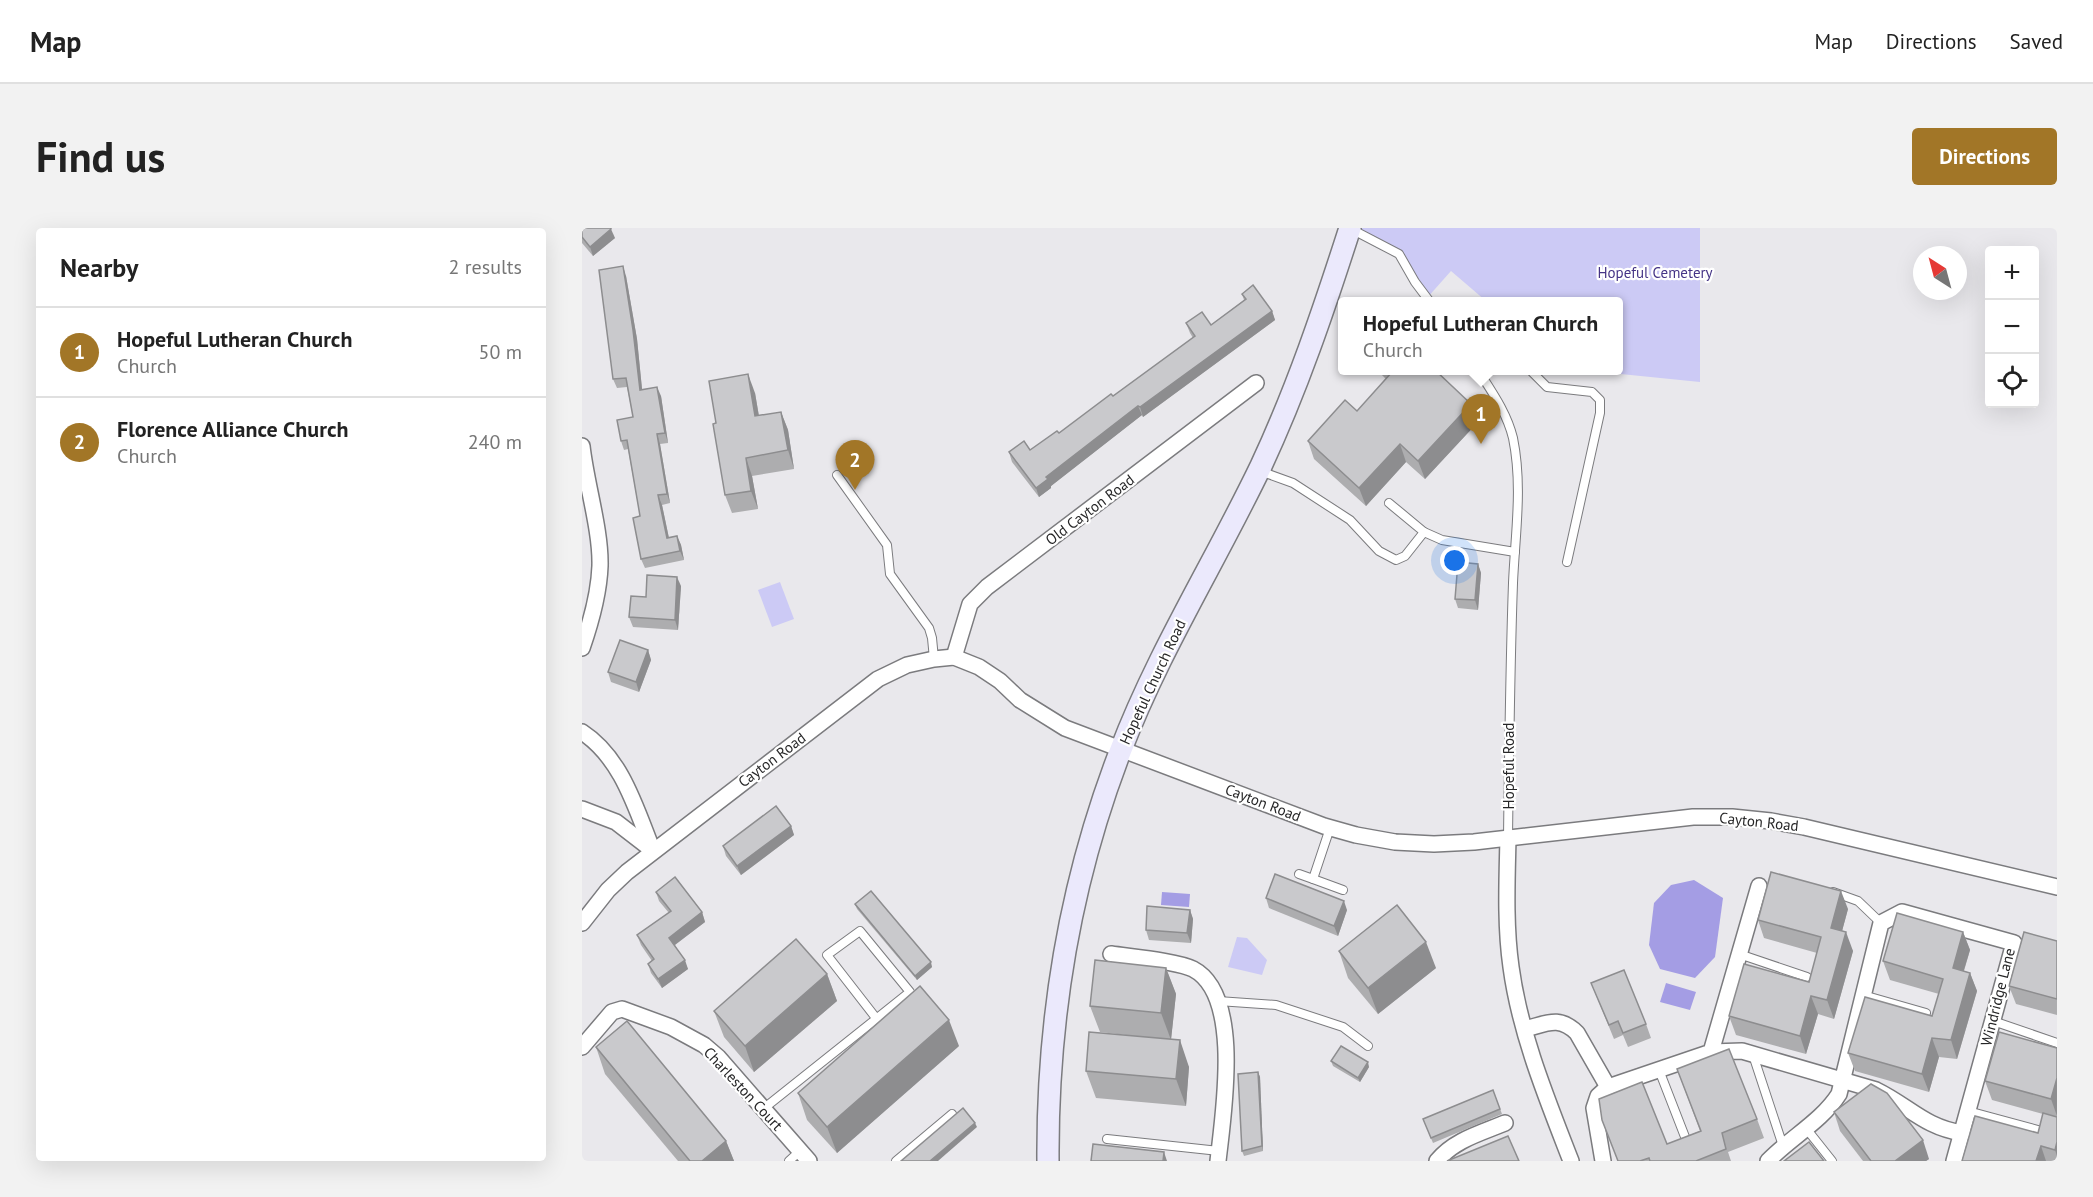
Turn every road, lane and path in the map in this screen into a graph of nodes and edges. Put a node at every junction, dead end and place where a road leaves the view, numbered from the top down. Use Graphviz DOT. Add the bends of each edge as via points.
graph roads {
  1 [pos="1350,228"];
  2 [pos="1426,297"];
  3 [pos="1481,375"];
  4 [pos="1535,375"];
  5 [pos="1256,383"];
  6 [pos="582,452"];
  7 [pos="1258,470"];
  8 [pos="837,475"];
  9 [pos="1389,503"];
  10 [pos="1424,532"];
  11 [pos="1515,552"];
  12 [pos="1568,562"];
  13 [pos="582,648"];
  14 [pos="954,657"];
  15 [pos="934,659"];
  16 [pos="582,732"];
  17 [pos="1121,750"];
  18 [pos="582,809"];
  19 [pos="1330,828"];
  20 [pos="1508,838"];
  21 [pos="653,851"];
  22 [pos="1299,874"];
  23 [pos="1313,879"];
  24 [pos="1759,886"];
  25 [pos="2057,887"];
  26 [pos="1343,890"];
  27 [pos="1827,891"];
  28 [pos="582,923"];
  29 [pos="1881,923"];
  30 [pos="1111,954"];
  31 [pos="1739,954"];
  32 [pos="1807,977"];
  33 [pos="1863,996"];
  34 [pos="1218,1002"];
  35 [pos="1926,1014"];
  36 [pos="876,1018"];
  37 [pos="1993,1021"];
  38 [pos="1525,1029"];
  39 [pos="2057,1042"];
  40 [pos="1368,1046"];
  41 [pos="582,1047"];
  42 [pos="1712,1052"];
  43 [pos="1753,1055"];
  44 [pos="1659,1070"];
  45 [pos="1841,1080"];
  46 [pos="1608,1087"];
  47 [pos="763,1109"];
  48 [pos="1968,1111"];
  49 [pos="952,1114"];
  50 [pos="1505,1123"];
  51 [pos="1805,1127"];
  52 [pos="2038,1130"];
  53 [pos="1962,1132"];
  54 [pos="1107,1139"];
  55 [pos="1687,1142"];
  56 [pos="1783,1146"];
  57 [pos="1218,1156"];
  58 [pos="799,1158"];
  59 [pos="896,1161"];
  60 [pos="1048,1161"];
  61 [pos="1437,1161"];
  62 [pos="1571,1161"];
  63 [pos="1603,1161"];
  64 [pos="1768,1161"];
  65 [pos="1832,1161"];
  66 [pos="1954,1161"];
  1 -- 2 [label="lane" via="1399,254"];
  1 -- 7 [label="main road, Hopeful Church Road" via="1300,375"];
  3 -- 11 [label="lane, Hopeful Road" via="1504,411 1513,437 1520,492"];
  4 -- 12 [label="lane" via="1547,387 1592,392 1600,400"];
  5 -- 14 [label="street, Old Cayton Road" via="987,587 970,604"];
  6 -- 13 [label="street" via="600,566 594,615"];
  7 -- 10 [label="lane" via="1293,483 1350,520 1379,551 1396,560 1405,556"];
  7 -- 17 [label="main road, Hopeful Church Road" via="1158,664"];
  8 -- 15 [label="lane" via="887,545 890,574 929,628"];
  9 -- 10 [label="lane"];
  10 -- 11 [label="lane" via="1442,540"];
  11 -- 20 [label="lane, Hopeful Road"];
  14 -- 15 [label="street, Cayton Road"];
  14 -- 17 [label="street, Cayton Road" via="979,667 1020,700 1065,728"];
  15 -- 21 [label="street, Cayton Road" via="907,665 878,679"];
  16 -- 21 [label="street" via="608,755 620,774"];
  17 -- 19 [label="street, Cayton Road"];
  17 -- 60 [label="main road, Hopeful Church Road" via="1092,833 1073,905 1051,1054"];
  18 -- 21 [label="street" via="628,829"];
  19 -- 20 [label="street, Cayton Road" via="1415,843"];
  19 -- 23 [label="lane"];
  20 -- 25 [label="street, Cayton Road" via="1693,818 1752,819 1804,827"];
  20 -- 38 [label="street, Hopeful Road" via="1507,932"];
  21 -- 28 [label="street, Cayton Road" via="608,890"];
  22 -- 23 [label="lane"];
  23 -- 26 [label="lane"];
  24 -- 31 [label="street"];
  27 -- 29 [label="lane" via="1858,901"];
  29 -- 33 [label="street"];
  29 -- 37 [label="street, Windridge Lane" via="1902,912 2020,943"];
  30 -- 34 [label="street" via="1186,966 1207,980"];
  31 -- 32 [label="lane"];
  31 -- 42 [label="street"];
  33 -- 35 [label="lane"];
  33 -- 45 [label="street"];
  34 -- 40 [label="lane" via="1276,1005 1343,1027"];
  34 -- 57 [label="street" via="1226,1053"];
  36 -- 36 [label="lane" via="910,992 860,931 827,955"];
  36 -- 47 [label="lane"];
  37 -- 39 [label="lane"];
  37 -- 48 [label="street, Windridge Lane"];
  38 -- 46 [label="street" via="1554,1021 1570,1026"];
  38 -- 62 [label="street, Hopeful Road"];
  41 -- 47 [label="street, Charleston Court" via="612,1012 628,1010 704,1045"];
  42 -- 43 [label="street" via="1742,1051"];
  42 -- 44 [label="street"];
  43 -- 45 [label="street"];
  43 -- 56 [label="lane"];
  44 -- 46 [label="street"];
  44 -- 55 [label="lane"];
  45 -- 51 [label="street" via="1839,1094 1831,1106"];
  45 -- 53 [label="street" via="1876,1090 1944,1130"];
  46 -- 63 [label="street" via="1598,1096 1594,1108"];
  47 -- 58 [label="street, Charleston Court"];
  48 -- 52 [label="lane"];
  48 -- 53 [label="street, Windridge Lane"];
  49 -- 59 [label="lane"];
  50 -- 61 [label="street" via="1458,1143"];
  51 -- 56 [label="street"];
  51 -- 65 [label="lane"];
  53 -- 66 [label="street, Windridge Lane"];
  54 -- 57 [label="lane"];
  56 -- 64 [label="street"];
}
